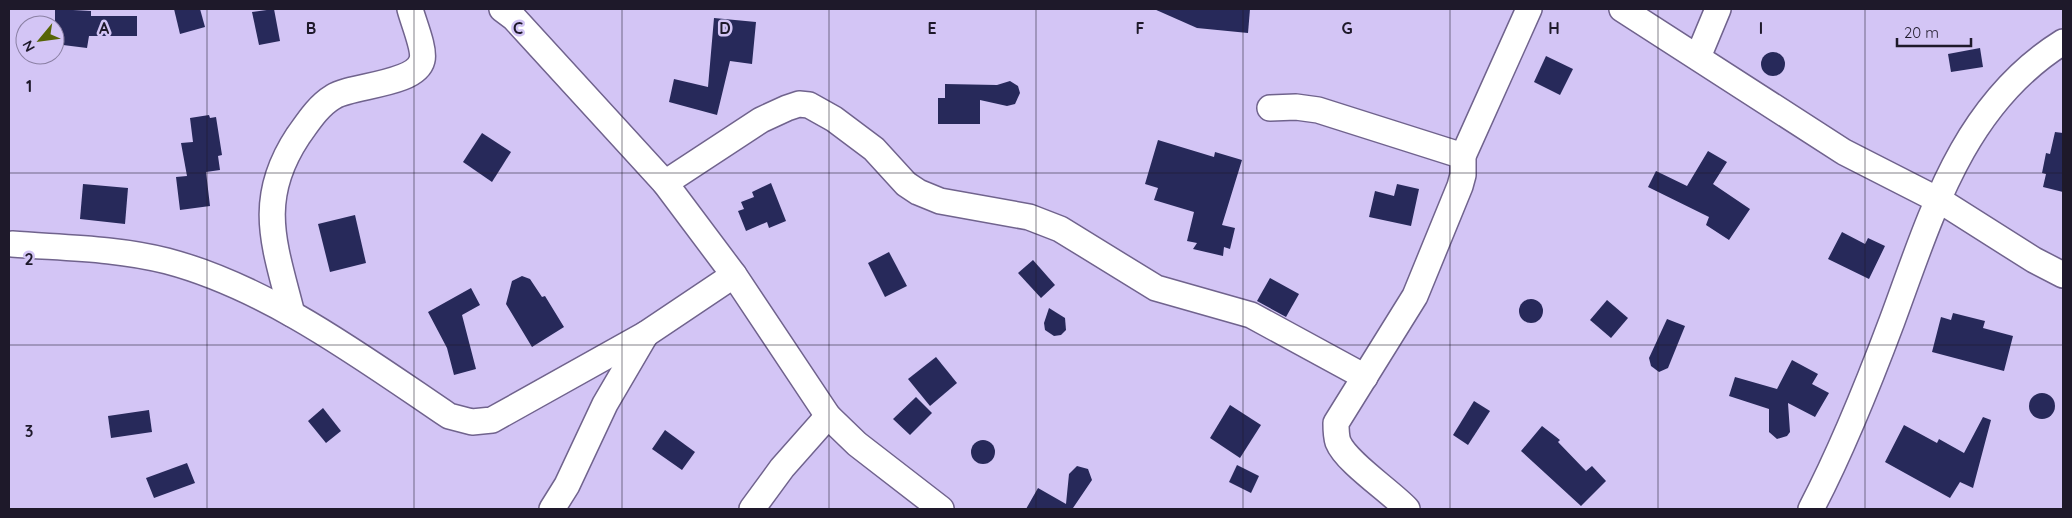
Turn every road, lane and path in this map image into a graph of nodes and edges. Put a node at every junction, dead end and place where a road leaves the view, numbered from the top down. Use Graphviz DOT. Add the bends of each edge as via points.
graph roads {
  1 [pos="410,9"];
  2 [pos="502,9"];
  3 [pos="1529,9"];
  4 [pos="1622,9"];
  5 [pos="1718,9"];
  6 [pos="2063,42"];
  7 [pos="1698,57"];
  8 [pos="1270,108"];
  9 [pos="1463,156"];
  10 [pos="665,184"];
  11 [pos="1937,200"];
  12 [pos="12,244"];
  13 [pos="734,275"];
  14 [pos="2063,276"];
  15 [pos="292,314"];
  16 [pos="646,334"];
  17 [pos="1364,377"];
  18 [pos="828,416"];
  19 [pos="552,509"];
  20 [pos="752,509"];
  21 [pos="941,509"];
  22 [pos="1407,509"];
  23 [pos="1811,509"];
  1 -- 15 [label="street" via="421,48 422,60 418,68 402,77 334,96 311,116 277,174 272,208 273,241"];
  2 -- 10 [label="street" via="514,18"];
  3 -- 9 [label="street"];
  4 -- 7 [label="street"];
  5 -- 7 [label="street"];
  6 -- 11 [label="street" via="2020,75 1979,120"];
  7 -- 11 [label="street" via="1844,152"];
  8 -- 9 [label="street" via="1318,110"];
  9 -- 17 [label="street" via="1460,186 1415,296"];
  10 -- 13 [label="street"];
  10 -- 17 [label="street" via="761,120 786,108 809,105 874,149 906,184 918,192 940,201 1029,217 1060,229 1156,288 1251,315"];
  11 -- 14 [label="street"];
  11 -- 23 [label="street" via="1835,463"];
  12 -- 15 [label="street" via="109,250 167,261 226,282"];
  13 -- 16 [label="street"];
  13 -- 18 [label="street"];
  15 -- 16 [label="street" via="449,416 472,422 492,420"];
  16 -- 19 [label="street" via="605,404 575,470"];
  17 -- 22 [label="street" via="1336,423 1338,441 1345,454"];
  18 -- 20 [label="street" via="782,468"];
  18 -- 21 [label="street" via="858,444"];
}
